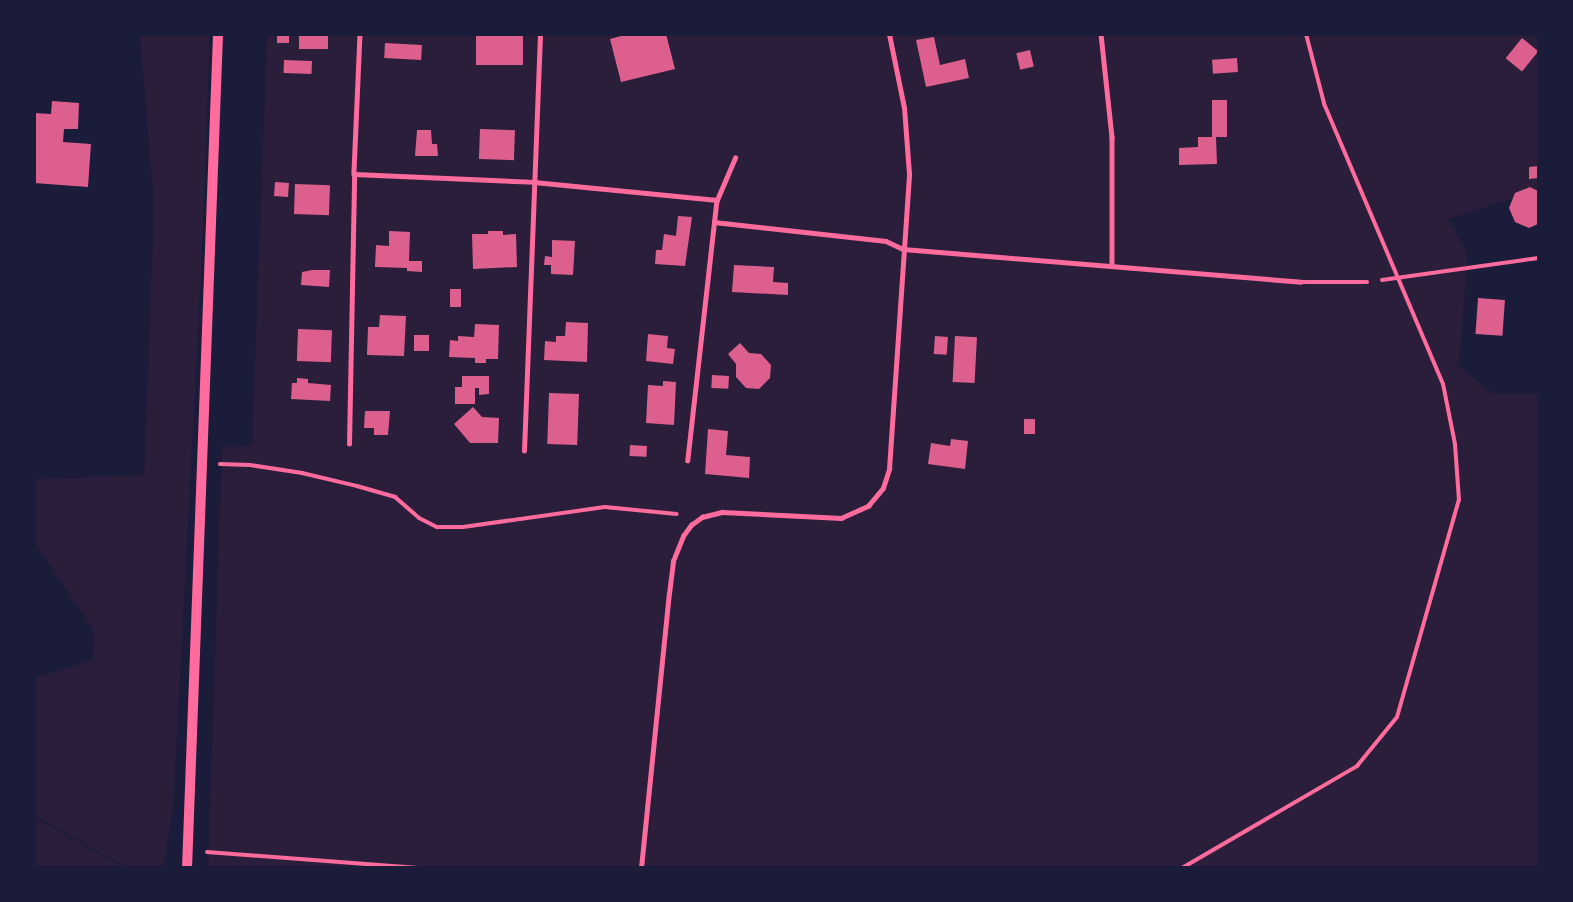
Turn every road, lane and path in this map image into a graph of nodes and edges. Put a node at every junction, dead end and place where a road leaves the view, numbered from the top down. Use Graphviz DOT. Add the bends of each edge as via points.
graph roads {
  1 [pos="218,34"];
  2 [pos="360,34"];
  3 [pos="540,34"];
  4 [pos="889,34"];
  5 [pos="1101,34"];
  6 [pos="1306,34"];
  7 [pos="735,158"];
  8 [pos="354,174"];
  9 [pos="534,182"];
  10 [pos="717,200"];
  11 [pos="714,222"];
  12 [pos="903,249"];
  13 [pos="1539,258"];
  14 [pos="1112,266"];
  15 [pos="1397,278"];
  16 [pos="1367,282"];
  17 [pos="349,444"];
  18 [pos="524,451"];
  19 [pos="688,460"];
  20 [pos="202,463"];
  21 [pos="702,517"];
  22 [pos="188,851"];
  23 [pos="187,867"];
  24 [pos="418,867"];
  25 [pos="641,867"];
  26 [pos="1182,867"];
  1 -- 20 [label="street"];
  2 -- 8 [label="lane"];
  3 -- 9 [label="lane"];
  4 -- 12 [label="lane" via="904,108 909,174"];
  5 -- 14 [label="lane" via="1112,137"];
  6 -- 15 [label="path" via="1324,103"];
  7 -- 10 [label="lane"];
  8 -- 9 [label="lane"];
  8 -- 17 [label="lane"];
  9 -- 10 [label="lane"];
  9 -- 18 [label="lane"];
  10 -- 11 [label="lane"];
  11 -- 12 [label="lane" via="886,242"];
  11 -- 19 [label="lane"];
  12 -- 14 [label="lane"];
  12 -- 21 [label="lane" via="889,469 883,489 868,506 841,518 722,512"];
  13 -- 15 [label="path"];
  14 -- 16 [label="lane" via="1301,282"];
  15 -- 16 [label="path"];
  15 -- 26 [label="path" via="1443,384 1455,444 1459,500 1397,717 1357,765"];
  20 -- 21 [label="path" via="250,465 357,486 395,497 419,518 437,527 605,507"];
  20 -- 22 [label="street"];
  21 -- 25 [label="lane" via="683,536 674,561"];
  22 -- 23 [label="street"];
  22 -- 24 [label="path"];
}
